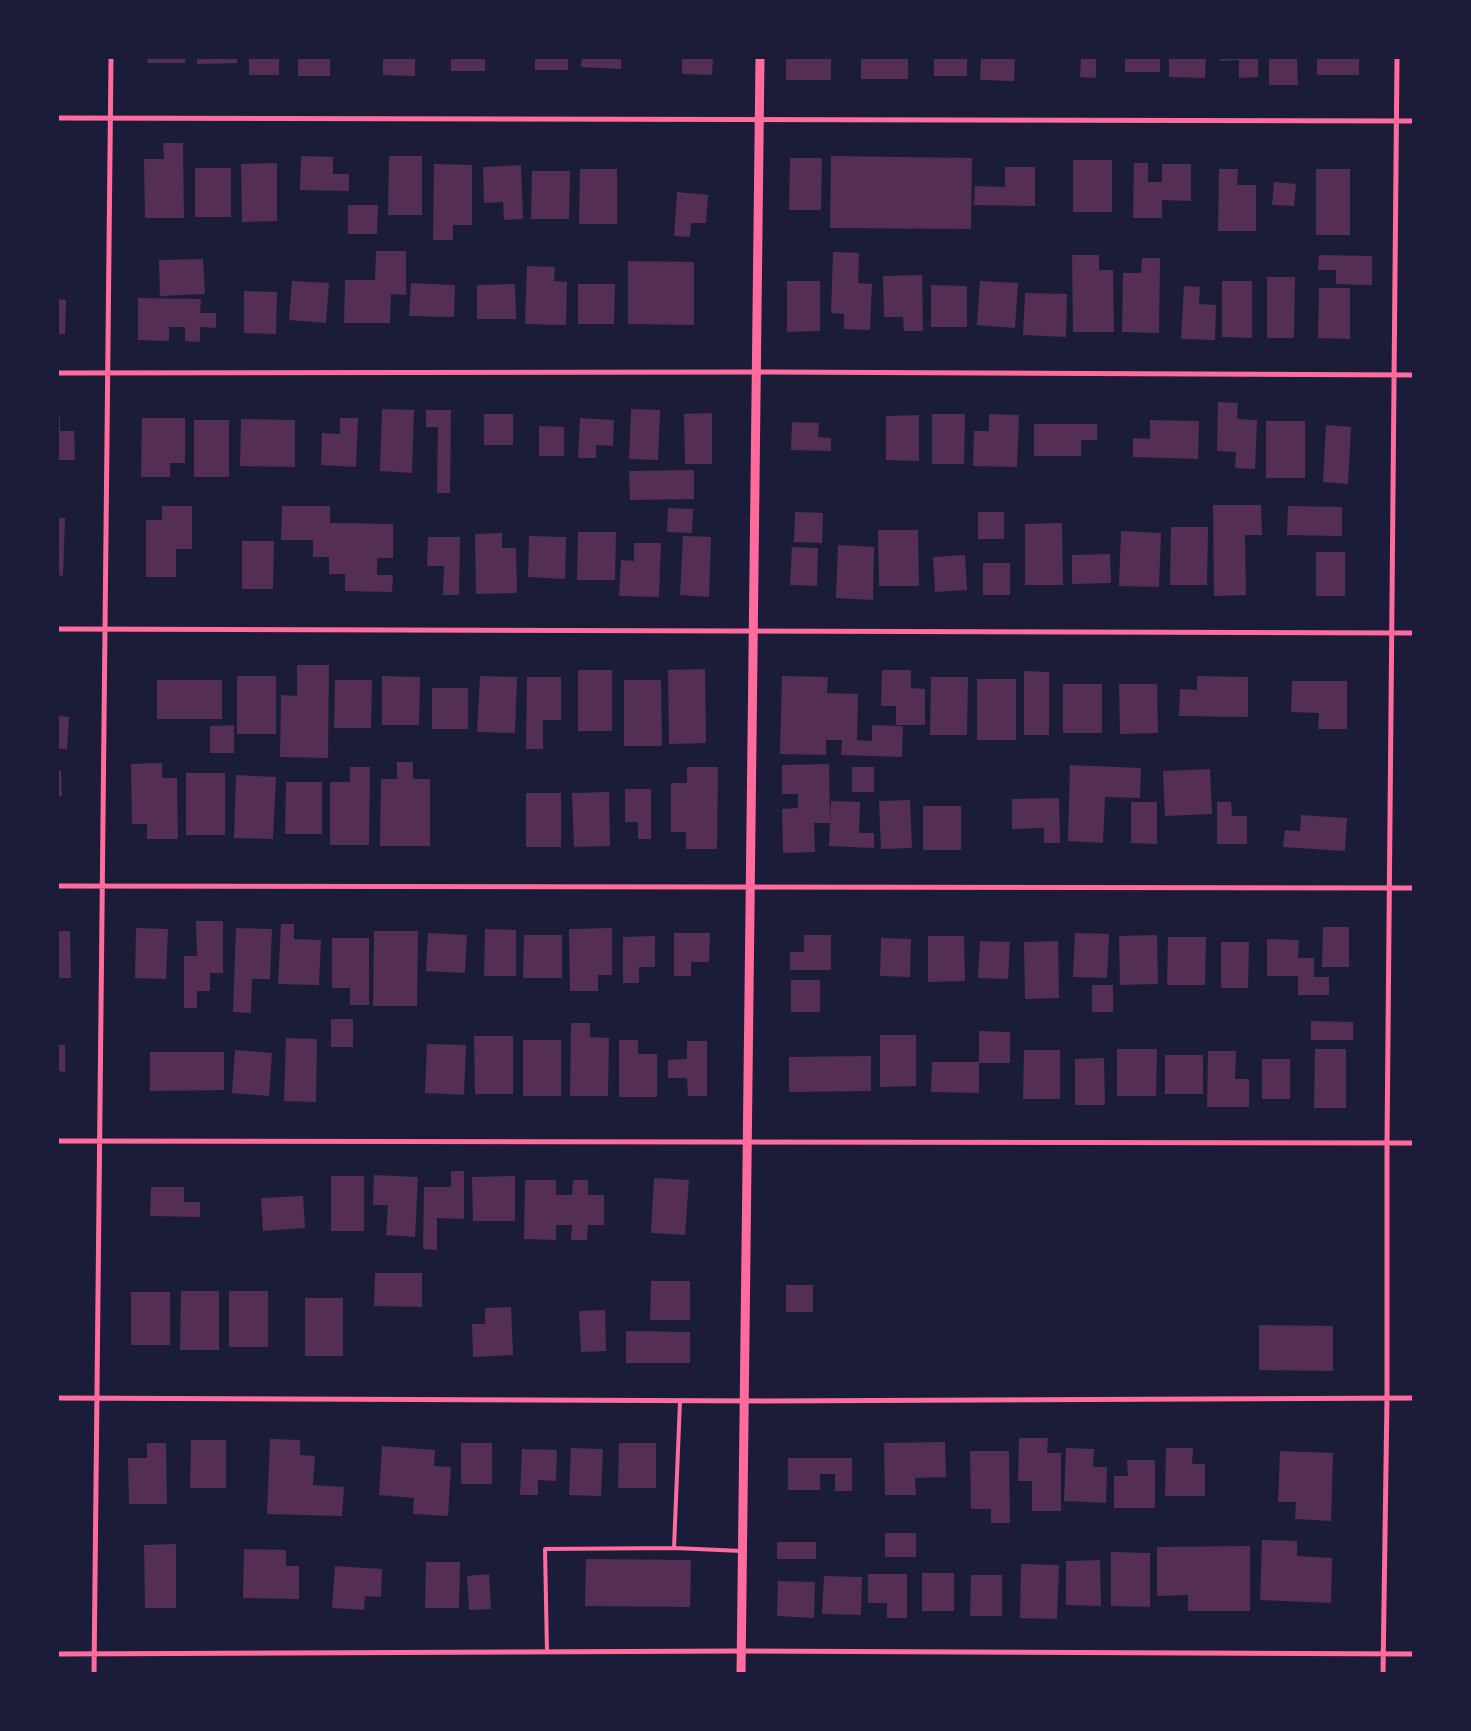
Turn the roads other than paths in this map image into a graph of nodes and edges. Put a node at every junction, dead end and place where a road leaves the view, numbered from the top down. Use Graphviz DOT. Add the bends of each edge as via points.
graph roads {
  1 [pos="112,58"];
  2 [pos="760,58"];
  3 [pos="1397,58"];
  4 [pos="58,118"];
  5 [pos="111,118"];
  6 [pos="759,119"];
  7 [pos="1396,121"];
  8 [pos="1414,122"];
  9 [pos="58,372"];
  10 [pos="756,372"];
  11 [pos="108,373"];
  12 [pos="1394,374"];
  13 [pos="1414,374"];
  14 [pos="58,629"];
  15 [pos="105,629"];
  16 [pos="753,630"];
  17 [pos="1391,633"];
  18 [pos="1414,633"];
  19 [pos="58,886"];
  20 [pos="102,886"];
  21 [pos="750,887"];
  22 [pos="1391,888"];
  23 [pos="1414,888"];
  24 [pos="58,1142"];
  25 [pos="100,1142"];
  26 [pos="747,1143"];
  27 [pos="1387,1143"];
  28 [pos="1414,1143"];
  29 [pos="58,1398"];
  30 [pos="97,1398"];
  31 [pos="1387,1398"];
  32 [pos="1414,1398"];
  33 [pos="680,1401"];
  34 [pos="744,1401"];
  35 [pos="674,1548"];
  36 [pos="742,1551"];
  37 [pos="741,1651"];
  38 [pos="547,1652"];
  39 [pos="58,1654"];
  40 [pos="95,1654"];
  41 [pos="1384,1654"];
  42 [pos="1414,1654"];
  43 [pos="94,1674"];
  44 [pos="741,1674"];
  45 [pos="1383,1674"];
  1 -- 5 [label="street"];
  2 -- 6 [label="street"];
  3 -- 7 [label="street"];
  4 -- 5 [label="street"];
  5 -- 6 [label="street"];
  5 -- 11 [label="street"];
  6 -- 7 [label="street"];
  6 -- 10 [label="street"];
  7 -- 8 [label="street"];
  7 -- 12 [label="street"];
  9 -- 11 [label="street"];
  10 -- 11 [label="street"];
  10 -- 12 [label="street"];
  10 -- 16 [label="street"];
  11 -- 15 [label="street"];
  12 -- 13 [label="street"];
  12 -- 17 [label="street"];
  14 -- 15 [label="street"];
  15 -- 16 [label="street"];
  15 -- 20 [label="street"];
  16 -- 17 [label="street"];
  16 -- 21 [label="street"];
  17 -- 18 [label="street"];
  17 -- 22 [label="street"];
  19 -- 20 [label="street"];
  20 -- 21 [label="street"];
  20 -- 25 [label="street"];
  21 -- 22 [label="street"];
  21 -- 26 [label="street"];
  22 -- 23 [label="street"];
  22 -- 27 [label="street"];
  24 -- 25 [label="street"];
  25 -- 26 [label="street"];
  25 -- 30 [label="street"];
  26 -- 27 [label="street"];
  26 -- 34 [label="street"];
  27 -- 28 [label="street"];
  27 -- 31 [label="street"];
  29 -- 30 [label="street"];
  30 -- 33 [label="street"];
  30 -- 40 [label="street"];
  31 -- 32 [label="street"];
  31 -- 34 [label="street"];
  31 -- 41 [label="street"];
  33 -- 34 [label="street"];
  33 -- 35 [label="lane"];
  34 -- 36 [label="street"];
  35 -- 36 [label="lane"];
  35 -- 38 [label="lane" via="545,1549"];
  36 -- 37 [label="street"];
  37 -- 38 [label="street"];
  37 -- 41 [label="street"];
  37 -- 44 [label="street"];
  38 -- 40 [label="street"];
  39 -- 40 [label="street"];
  40 -- 43 [label="street"];
  41 -- 42 [label="street"];
  41 -- 45 [label="street"];
}
